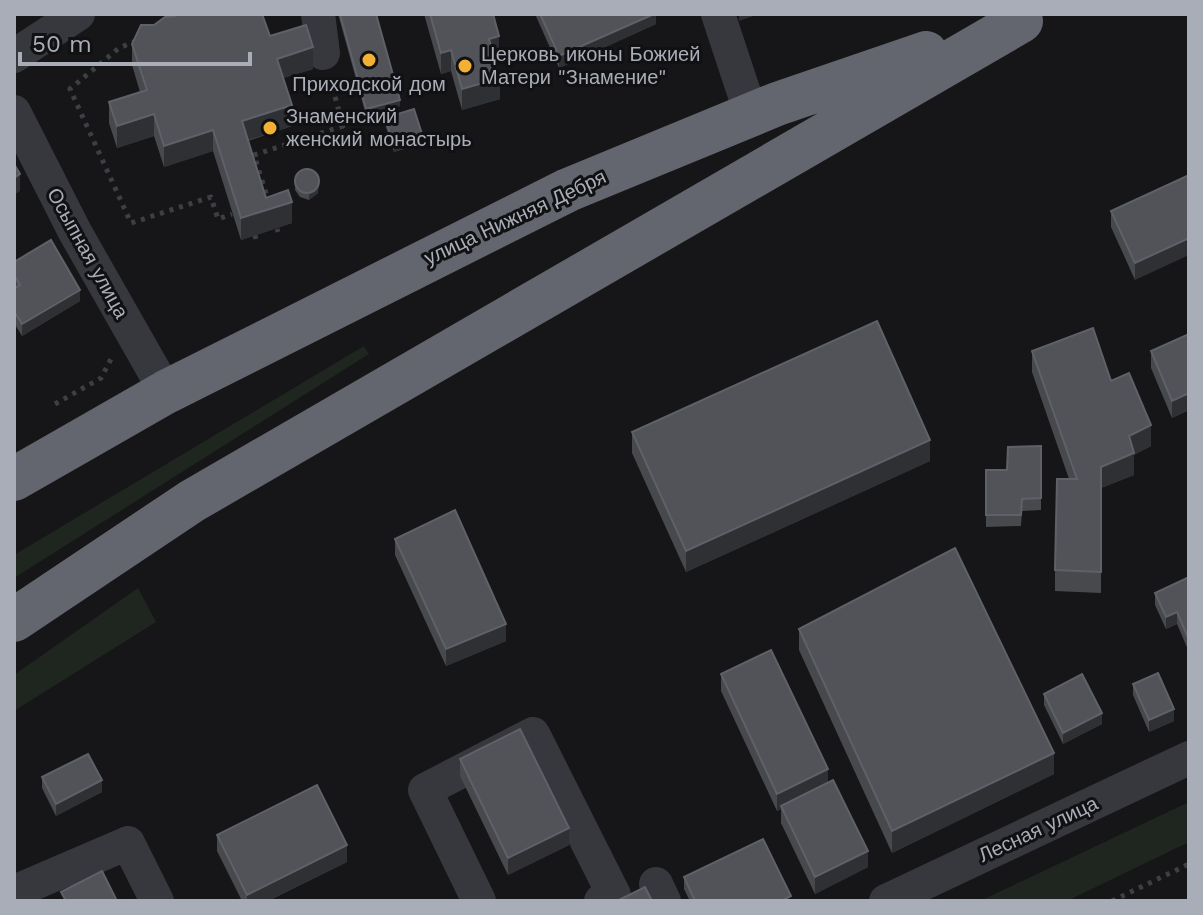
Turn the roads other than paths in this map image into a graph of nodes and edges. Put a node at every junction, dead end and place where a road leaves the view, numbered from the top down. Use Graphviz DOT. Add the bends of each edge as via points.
graph roads {
  1 [pos="78,14"];
  2 [pos="318,14"];
  3 [pos="718,14"];
  4 [pos="1031,17"];
  5 [pos="323,53"];
  6 [pos="14,56"];
  7 [pos="14,112"];
  8 [pos="751,114"];
  9 [pos="166,392"];
  10 [pos="14,479"];
  11 [pos="14,620"];
  12 [pos="1189,758"];
  13 [pos="14,892"];
  14 [pos="157,901"];
  15 [pos="479,901"];
  16 [pos="601,901"];
  17 [pos="886,901"];
  1 -- 6 [label="street"];
  2 -- 5 [label="street"];
  3 -- 8 [label="street"];
  4 -- 8 [label="highway, улица Нижняя Дебря"];
  4 -- 11 [label="highway" via="192,501"];
  7 -- 9 [label="street, Осыпная улица"];
  8 -- 9 [label="highway, улица Нижняя Дебря" via="502,221"];
  9 -- 10 [label="highway, улица Нижняя Дебря"];
  12 -- 17 [label="street, Лесная улица"];
  13 -- 14 [label="street" via="128,843"];
  15 -- 16 [label="street" via="425,790 533,734 614,895"];
}
